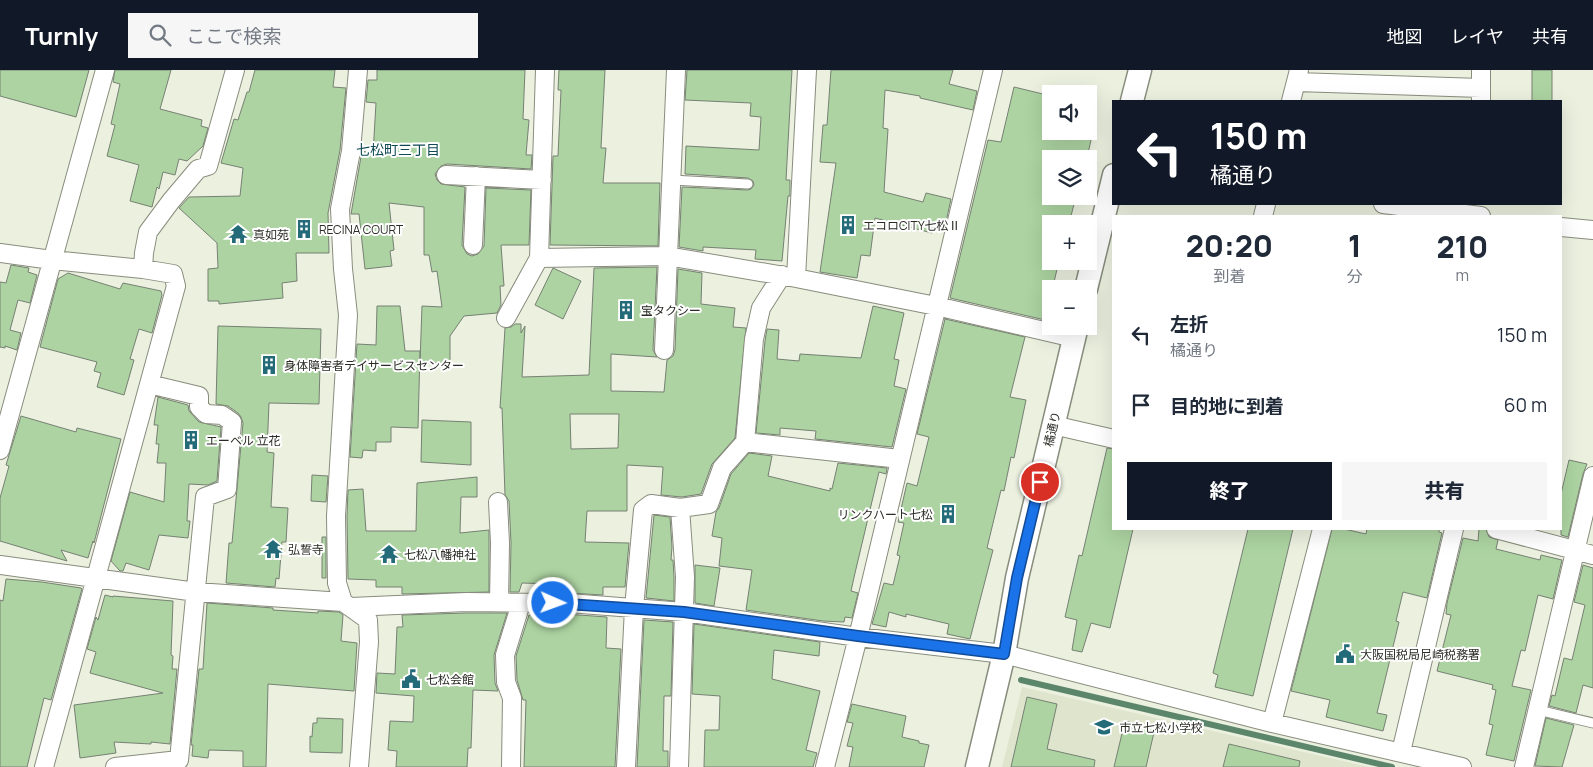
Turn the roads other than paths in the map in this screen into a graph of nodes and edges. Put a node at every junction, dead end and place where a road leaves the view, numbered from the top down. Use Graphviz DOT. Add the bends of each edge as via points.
graph roads {
  1 [pos="105,70"];
  2 [pos="235,70"];
  3 [pos="358,70"];
  4 [pos="545,70"];
  5 [pos="676,70"];
  6 [pos="807,70"];
  7 [pos="993,70"];
  8 [pos="1140,70"];
  9 [pos="1481,70"];
  10 [pos="1298,76"];
  11 [pos="1481,95"];
  12 [pos="1132,100"];
  13 [pos="1292,100"];
  14 [pos="446,175"];
  15 [pos="476,176"];
  16 [pos="542,180"];
  17 [pos="671,180"];
  18 [pos="1112,183"];
  19 [pos="748,184"];
  20 [pos="1385,205"];
  21 [pos="1400,211"];
  22 [pos="1466,215"];
  23 [pos="1562,226"];
  24 [pos="1593,230"];
  25 [pos="473,245"];
  26 [pos="0,253"];
  27 [pos="667,256"];
  28 [pos="539,258"];
  29 [pos="52,260"];
  30 [pos="143,269"];
  31 [pos="789,277"];
  32 [pos="1088,280"];
  33 [pos="936,306"];
  34 [pos="506,318"];
  35 [pos="1042,326"];
  36 [pos="1075,335"];
  37 [pos="664,350"];
  38 [pos="149,384"];
  39 [pos="1053,425"];
  40 [pos="1112,439"];
  41 [pos="746,442"];
  42 [pos="0,450"];
  43 [pos="900,459"];
  44 [pos="1593,476"];
  45 [pos="498,502"];
  46 [pos="680,508"];
  47 [pos="1322,530"];
  48 [pos="1454,530"];
  49 [pos="1500,530"];
  50 [pos="1575,551"];
  51 [pos="1593,555"];
  52 [pos="0,565"];
  53 [pos="96,579"];
  54 [pos="196,592"];
  55 [pos="499,602"];
  56 [pos="521,603"];
  57 [pos="347,604"];
  58 [pos="634,608"];
  59 [pos="684,612"];
  60 [pos="858,636"];
  61 [pos="1004,654"];
  62 [pos="1538,710"];
  63 [pos="1272,722"];
  64 [pos="1593,723"];
  65 [pos="1401,752"];
  66 [pos="44,767"];
  67 [pos="116,767"];
  68 [pos="359,767"];
  69 [pos="511,767"];
  70 [pos="626,767"];
  71 [pos="679,767"];
  72 [pos="825,767"];
  73 [pos="977,767"];
  74 [pos="1462,767"];
  75 [pos="1524,767"];
  1 -- 29 [label="street"];
  2 -- 30 [label="street" via="208,166 198,169 148,232"];
  3 -- 57 [label="street" via="351,151 340,209 348,315 336,516 337,583"];
  4 -- 16 [label="street"];
  5 -- 17 [label="street"];
  6 -- 31 [label="street"];
  7 -- 33 [label="street"];
  8 -- 12 [label="street"];
  9 -- 11 [label="street"];
  10 -- 11 [label="street"];
  10 -- 13 [label="street"];
  14 -- 15 [label="street"];
  15 -- 16 [label="street"];
  15 -- 25 [label="street"];
  16 -- 28 [label="street"];
  17 -- 19 [label="lane"];
  17 -- 27 [label="street"];
  18 -- 32 [label="street"];
  20 -- 21 [label="street"];
  21 -- 22 [label="street"];
  23 -- 24 [label="street"];
  26 -- 29 [label="street"];
  27 -- 28 [label="street"];
  27 -- 31 [label="street"];
  27 -- 37 [label="street"];
  28 -- 34 [label="street"];
  29 -- 30 [label="street"];
  29 -- 42 [label="street"];
  30 -- 38 [label="street" via="173,274 176,286"];
  31 -- 33 [label="street"];
  31 -- 41 [label="street" via="761,308 754,338"];
  33 -- 35 [label="street"];
  33 -- 43 [label="street"];
  36 -- 39 [label="street, 橘通り"];
  38 -- 53 [label="street"];
  38 -- 54 [label="street" via="199,396 199,407 206,414 222,415 232,422 227,489 205,497"];
  39 -- 40 [label="street"];
  39 -- 61 [label="street, 橘通り" via="1017,578"];
  41 -- 43 [label="street"];
  41 -- 46 [label="street" via="722,468 709,504"];
  43 -- 60 [label="street"];
  44 -- 50 [label="street"];
  45 -- 55 [label="street"];
  46 -- 58 [label="street" via="651,504 643,510"];
  46 -- 59 [label="street"];
  47 -- 63 [label="street"];
  48 -- 65 [label="street"];
  49 -- 50 [label="street"];
  50 -- 51 [label="street"];
  50 -- 62 [label="street"];
  52 -- 53 [label="street"];
  53 -- 54 [label="street"];
  53 -- 66 [label="street"];
  54 -- 57 [label="street"];
  54 -- 67 [label="street" via="180,760"];
  55 -- 56 [label="street"];
  55 -- 57 [label="street"];
  56 -- 58 [label="street"];
  56 -- 69 [label="street" via="505,655 506,682 512,698"];
  57 -- 68 [label="street" via="368,620"];
  58 -- 59 [label="street"];
  58 -- 70 [label="street"];
  59 -- 60 [label="street"];
  59 -- 71 [label="street"];
  60 -- 61 [label="street"];
  60 -- 72 [label="street"];
  61 -- 63 [label="street"];
  61 -- 73 [label="street, 橘通り"];
  62 -- 64 [label="lane"];
  62 -- 75 [label="street"];
  63 -- 65 [label="street"];
  65 -- 74 [label="street"];
}
